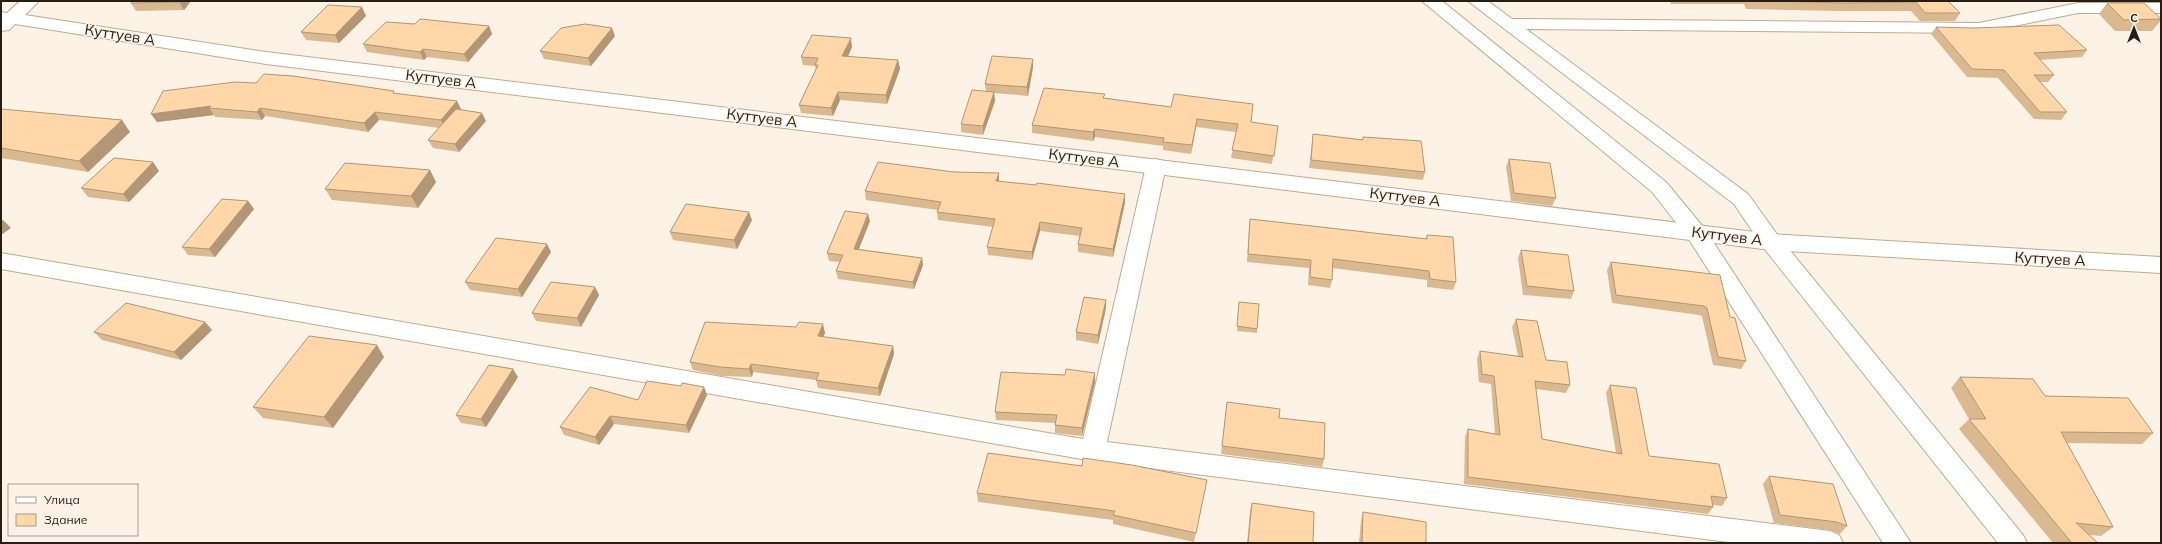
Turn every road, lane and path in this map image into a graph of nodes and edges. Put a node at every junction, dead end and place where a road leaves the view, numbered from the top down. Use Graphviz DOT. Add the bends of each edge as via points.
graph roads {
  1 [pos="30,1"];
  2 [pos="1431,1"];
  3 [pos="1477,1"];
  4 [pos="2161,8"];
  5 [pos="4,21"];
  6 [pos="1508,24"];
  7 [pos="1156,166"];
  8 [pos="1696,233"];
  9 [pos="1771,242"];
  10 [pos="1,261"];
  11 [pos="2161,265"];
  12 [pos="1093,451"];
  13 [pos="1830,543"];
  14 [pos="1898,543"];
  15 [pos="2014,543"];
  1 -- 5 [label="street"];
  2 -- 8 [label="street" via="1659,186"];
  3 -- 6 [label="street"];
  4 -- 6 [label="street" via="2078,8 1979,28"];
  5 -- 7 [label="street, Куттуев А" via="266,58"];
  6 -- 9 [label="street" via="1741,199"];
  7 -- 8 [label="street, Куттуев А"];
  7 -- 12 [label="street"];
  8 -- 9 [label="street, Куттуев А"];
  8 -- 14 [label="street"];
  9 -- 11 [label="street, Куттуев А"];
  9 -- 15 [label="street"];
  10 -- 12 [label="street"];
  12 -- 13 [label="street"];
}
